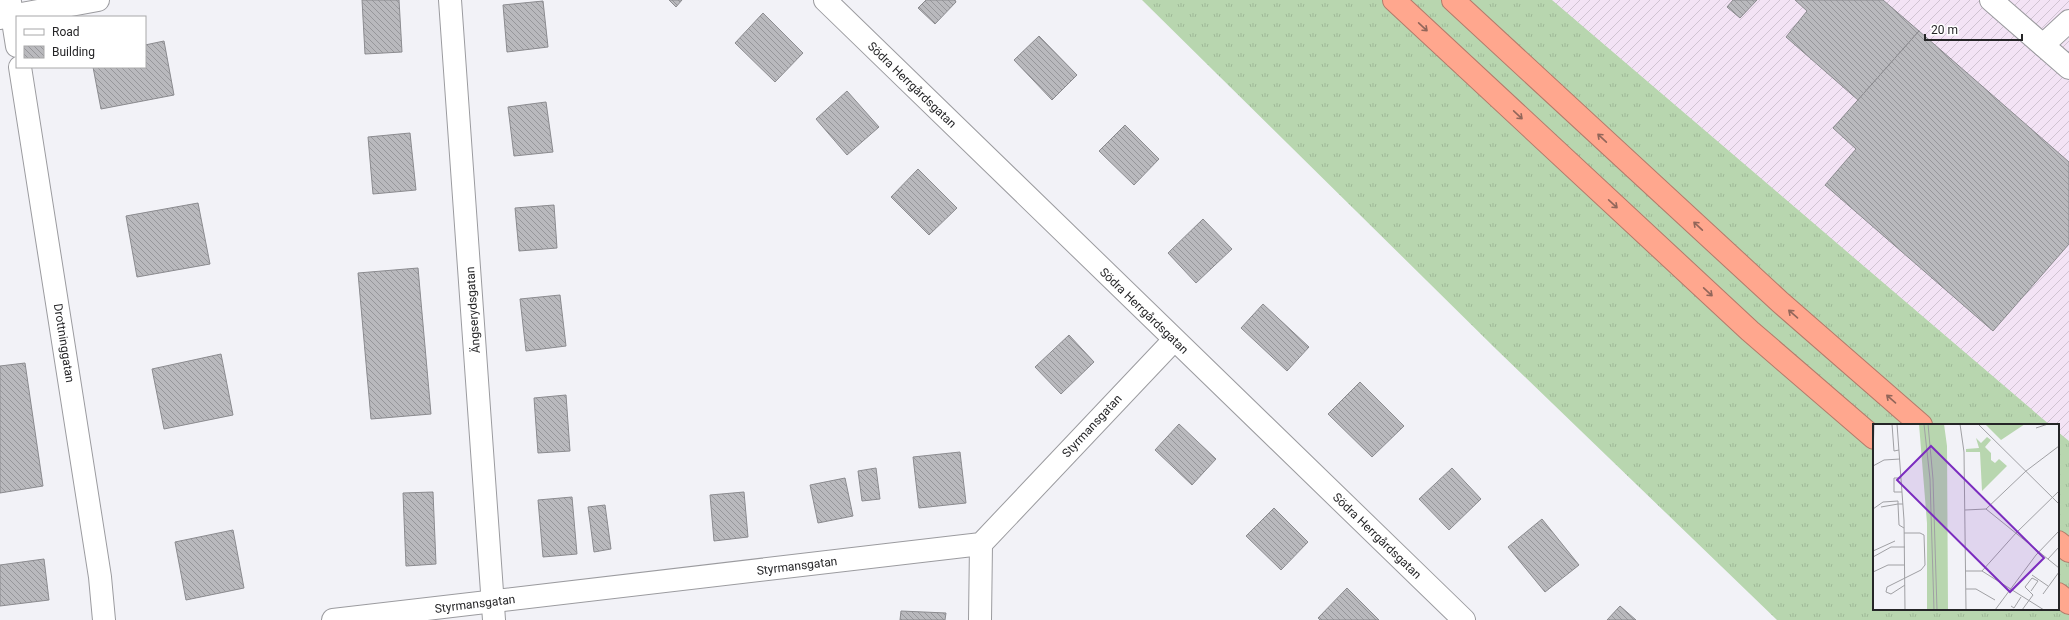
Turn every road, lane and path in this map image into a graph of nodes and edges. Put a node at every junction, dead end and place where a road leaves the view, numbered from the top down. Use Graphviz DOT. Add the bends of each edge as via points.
graph roads {
  1 [pos="98,0"];
  2 [pos="450,0"];
  3 [pos="825,0"];
  4 [pos="1394,0"];
  5 [pos="1454,0"];
  6 [pos="1991,0"];
  7 [pos="7,11"];
  8 [pos="2069,21"];
  9 [pos="16,42"];
  10 [pos="2043,45"];
  11 [pos="20,68"];
  12 [pos="2069,68"];
  13 [pos="1174,340"];
  14 [pos="1920,424"];
  15 [pos="1873,437"];
  16 [pos="2059,543"];
  17 [pos="981,544"];
  18 [pos="2069,551"];
  19 [pos="2059,595"];
  20 [pos="2069,603"];
  21 [pos="494,611"];
  22 [pos="104,620"];
  23 [pos="333,620"];
  24 [pos="980,620"];
  25 [pos="1464,620"];
  1 -- 7 [label="street"];
  2 -- 21 [label="street, Ängserydsgatan"];
  3 -- 13 [label="street, Södra Herrgårdsgatan"];
  4 -- 15 [label="highway, one-way" via="1750,331"];
  14 -- 5 [label="highway, one-way" via="1780,302"];
  6 -- 10 [label="street"];
  7 -- 9 [label="street"];
  8 -- 10 [label="street"];
  10 -- 12 [label="street"];
  11 -- 22 [label="street, Drottninggatan" via="100,577"];
  13 -- 17 [label="street, Styrmansgatan"];
  13 -- 25 [label="street, Södra Herrgårdsgatan"];
  16 -- 18 [label="highway"];
  17 -- 21 [label="street, Styrmansgatan"];
  17 -- 24 [label="street"];
  19 -- 20 [label="highway"];
  21 -- 23 [label="street, Styrmansgatan"];
}
